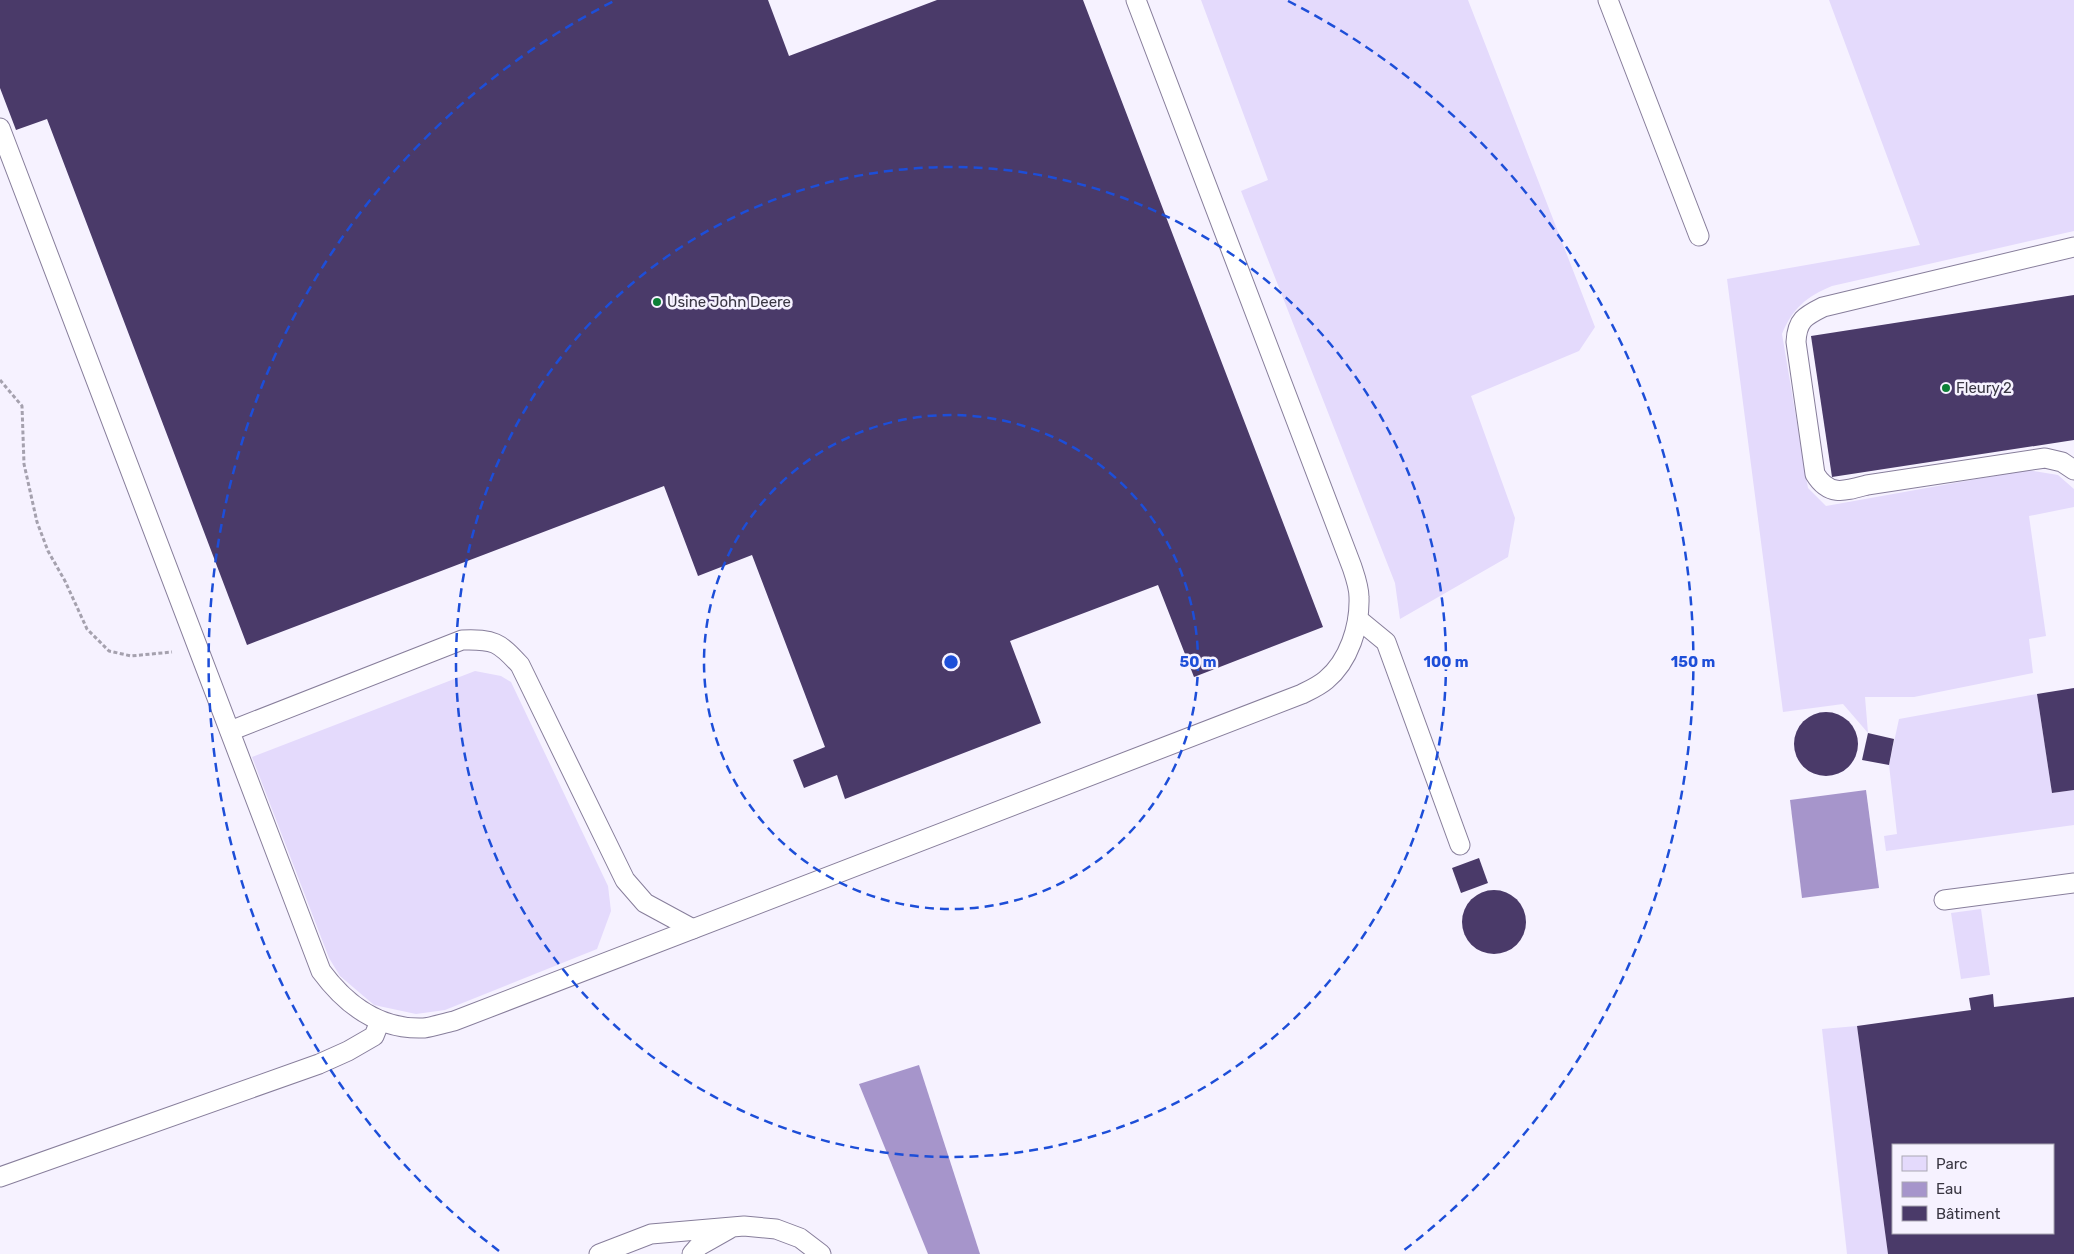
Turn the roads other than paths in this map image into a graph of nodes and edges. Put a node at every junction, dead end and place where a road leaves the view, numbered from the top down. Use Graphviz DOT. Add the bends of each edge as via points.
graph roads {
  1 [pos="1136,0"];
  2 [pos="1608,0"];
  3 [pos="0,128"];
  4 [pos="1700,236"];
  5 [pos="2074,247"];
  6 [pos="2074,470"];
  7 [pos="1358,619"];
  8 [pos="230,731"];
  9 [pos="1460,845"];
  10 [pos="2074,883"];
  11 [pos="1944,900"];
  12 [pos="693,929"];
  13 [pos="380,1021"];
  14 [pos="0,1177"];
  15 [pos="734,1226"];
  16 [pos="599,1254"];
  17 [pos="692,1254"];
  18 [pos="820,1254"];
  1 -- 7 [label="lane" via="1352,566 1359,595"];
  2 -- 4 [label="lane"];
  3 -- 8 [label="lane"];
  5 -- 6 [label="lane" via="1823,307 1807,315 1796,328 1815,474 1821,484 1832,490 2045,458 2062,462"];
  7 -- 9 [label="lane" via="1386,642"];
  7 -- 12 [label="lane" via="1343,662 1326,680 1302,694"];
  8 -- 12 [label="lane" via="462,640 502,645 520,665 624,880 645,902"];
  8 -- 13 [label="lane" via="321,971 346,1001"];
  10 -- 11 [label="lane"];
  12 -- 13 [label="lane" via="454,1021 425,1028"];
  13 -- 14 [label="lane" via="374,1036 319,1064"];
  15 -- 16 [label="lane" via="651,1234"];
  15 -- 17 [label="lane" via="699,1246"];
  15 -- 18 [label="lane" via="776,1229 800,1238"];
}
